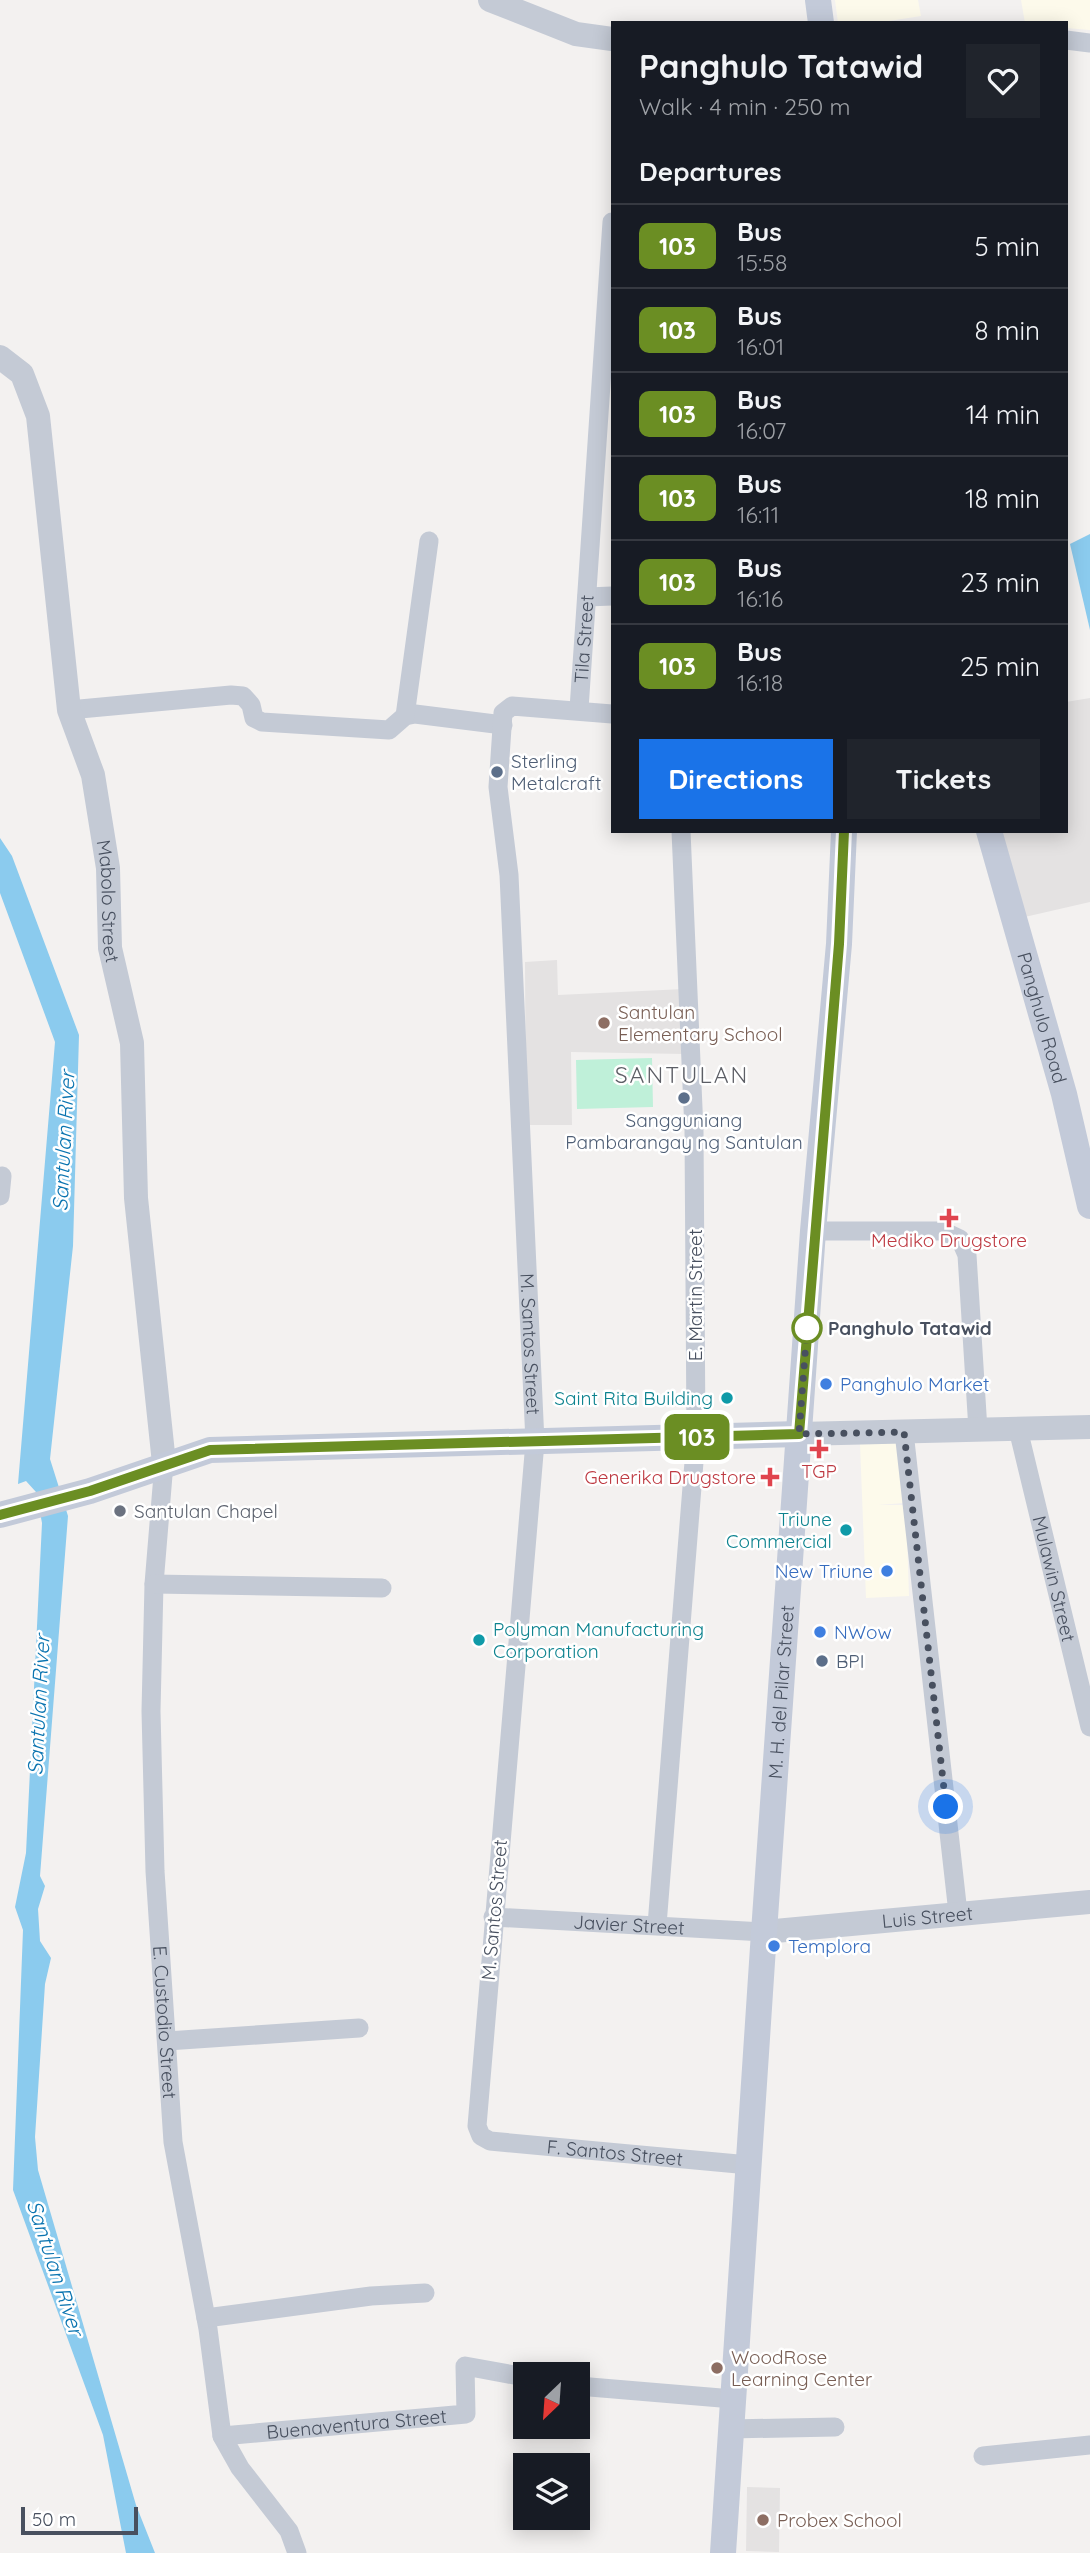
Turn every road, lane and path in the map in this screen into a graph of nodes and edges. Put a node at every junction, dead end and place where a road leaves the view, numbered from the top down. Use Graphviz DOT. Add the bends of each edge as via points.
graph roads {
  1 [pos="491,0"];
  2 [pos="818,0"];
  3 [pos="821,21"];
  4 [pos="611,39"];
  5 [pos="1068,40"];
  6 [pos="1090,43"];
  7 [pos="611,276"];
  8 [pos="610,329"];
  9 [pos="0,357"];
  10 [pos="429,541"];
  11 [pos="611,596"];
  12 [pos="587,597"];
  13 [pos="579,709"];
  14 [pos="69,710"];
  15 [pos="611,714"];
  16 [pos="405,716"];
  17 [pos="503,725"];
  18 [pos="681,833"];
  19 [pos="844,833"];
  20 [pos="990,833"];
  21 [pos="2,1176"];
  22 [pos="0,1196"];
  23 [pos="1090,1206"];
  24 [pos="813,1231"];
  25 [pos="1090,1427"];
  26 [pos="1018,1429"];
  27 [pos="978,1430"];
  28 [pos="904,1432"];
  29 [pos="799,1434"];
  30 [pos="696,1437"];
  31 [pos="535,1442"];
  32 [pos="164,1463"];
  33 [pos="1,1515"];
  34 [pos="154,1584"];
  35 [pos="382,1588"];
  36 [pos="1090,1727"];
  37 [pos="1090,1902"];
  38 [pos="958,1913"];
  39 [pos="493,1917"];
  40 [pos="657,1924"];
  41 [pos="764,1932"];
  42 [pos="359,2028"];
  43 [pos="167,2041"];
  44 [pos="481,2136"];
  45 [pos="749,2165"];
  46 [pos="425,2293"];
  47 [pos="206,2318"];
  48 [pos="513,2375"];
  49 [pos="590,2387"];
  50 [pos="733,2399"];
  51 [pos="835,2427"];
  52 [pos="730,2429"];
  53 [pos="222,2436"];
  54 [pos="1090,2445"];
  55 [pos="983,2456"];
  56 [pos="297,2553"];
  57 [pos="723,2553"];
  1 -- 4 [label="street" via="576,34"];
  2 -- 3 [label="main road"];
  5 -- 6 [label="street"];
  7 -- 8 [label="street"];
  8 -- 12 [label="street"];
  9 -- 14 [label="street, Mabolo Street" via="22,374 38,416"];
  10 -- 16 [label="street"];
  11 -- 12 [label="street, Tila Street"];
  12 -- 13 [label="street, Tila Street"];
  13 -- 15 [label="street"];
  13 -- 17 [label="street" via="512,706 503,713"];
  14 -- 16 [label="street" via="231,695 243,696 254,718 262,722 389,730"];
  14 -- 32 [label="street, Mabolo Street" via="93,775 108,867 110,948 132,1043 136,1198"];
  16 -- 17 [label="street"];
  17 -- 31 [label="street, M. Santos Street" via="498,787 509,875"];
  18 -- 30 [label="street, E. Martin Street" via="694,1132"];
  19 -- 24 [label="main road, M. H. del Pilar Street" via="839,944"];
  20 -- 23 [label="main road, Panghulo Road" via="1064,1094"];
  21 -- 22 [label="street"];
  24 -- 27 [label="street" via="943,1231 960,1239 967,1255"];
  24 -- 29 [label="main road, M. H. del Pilar Street"];
  25 -- 26 [label="street"];
  26 -- 27 [label="street"];
  26 -- 36 [label="street, Mulawin Street"];
  27 -- 28 [label="street"];
  28 -- 29 [label="street"];
  28 -- 38 [label="street"];
  29 -- 30 [label="main road"];
  29 -- 41 [label="main road, M. H. del Pilar Street"];
  30 -- 31 [label="main road"];
  30 -- 40 [label="street, E. Martin Street"];
  31 -- 32 [label="main road" via="210,1450"];
  31 -- 39 [label="street, M. Santos Street"];
  32 -- 33 [label="main road" via="90,1491"];
  32 -- 34 [label="street, E. Custodio Street"];
  34 -- 35 [label="street"];
  34 -- 43 [label="street, E. Custodio Street" via="155,1871"];
  37 -- 38 [label="street, Luis Street"];
  38 -- 41 [label="street, Luis Street"];
  39 -- 40 [label="street, Javier Street"];
  39 -- 44 [label="street, M. Santos Street" via="477,2126"];
  40 -- 41 [label="street, Javier Street"];
  41 -- 45 [label="main road, M. H. del Pilar Street"];
  42 -- 43 [label="street"];
  43 -- 47 [label="street, E. Custodio Street" via="173,2142"];
  44 -- 45 [label="street, F. Santos Street" via="528,2146"];
  45 -- 50 [label="main road, M. H. del Pilar Street"];
  46 -- 47 [label="street"];
  47 -- 53 [label="street, E. Custodio Street"];
  48 -- 53 [label="street, Buenaventura Street" via="465,2366 466,2414"];
  49 -- 50 [label="street"];
  50 -- 52 [label="main road, M. H. del Pilar Street"];
  51 -- 52 [label="street"];
  52 -- 57 [label="main road, M. H. del Pilar Street"];
  53 -- 56 [label="street, E. Custodio Street" via="240,2468 289,2531"];
  54 -- 55 [label="street"];
}
